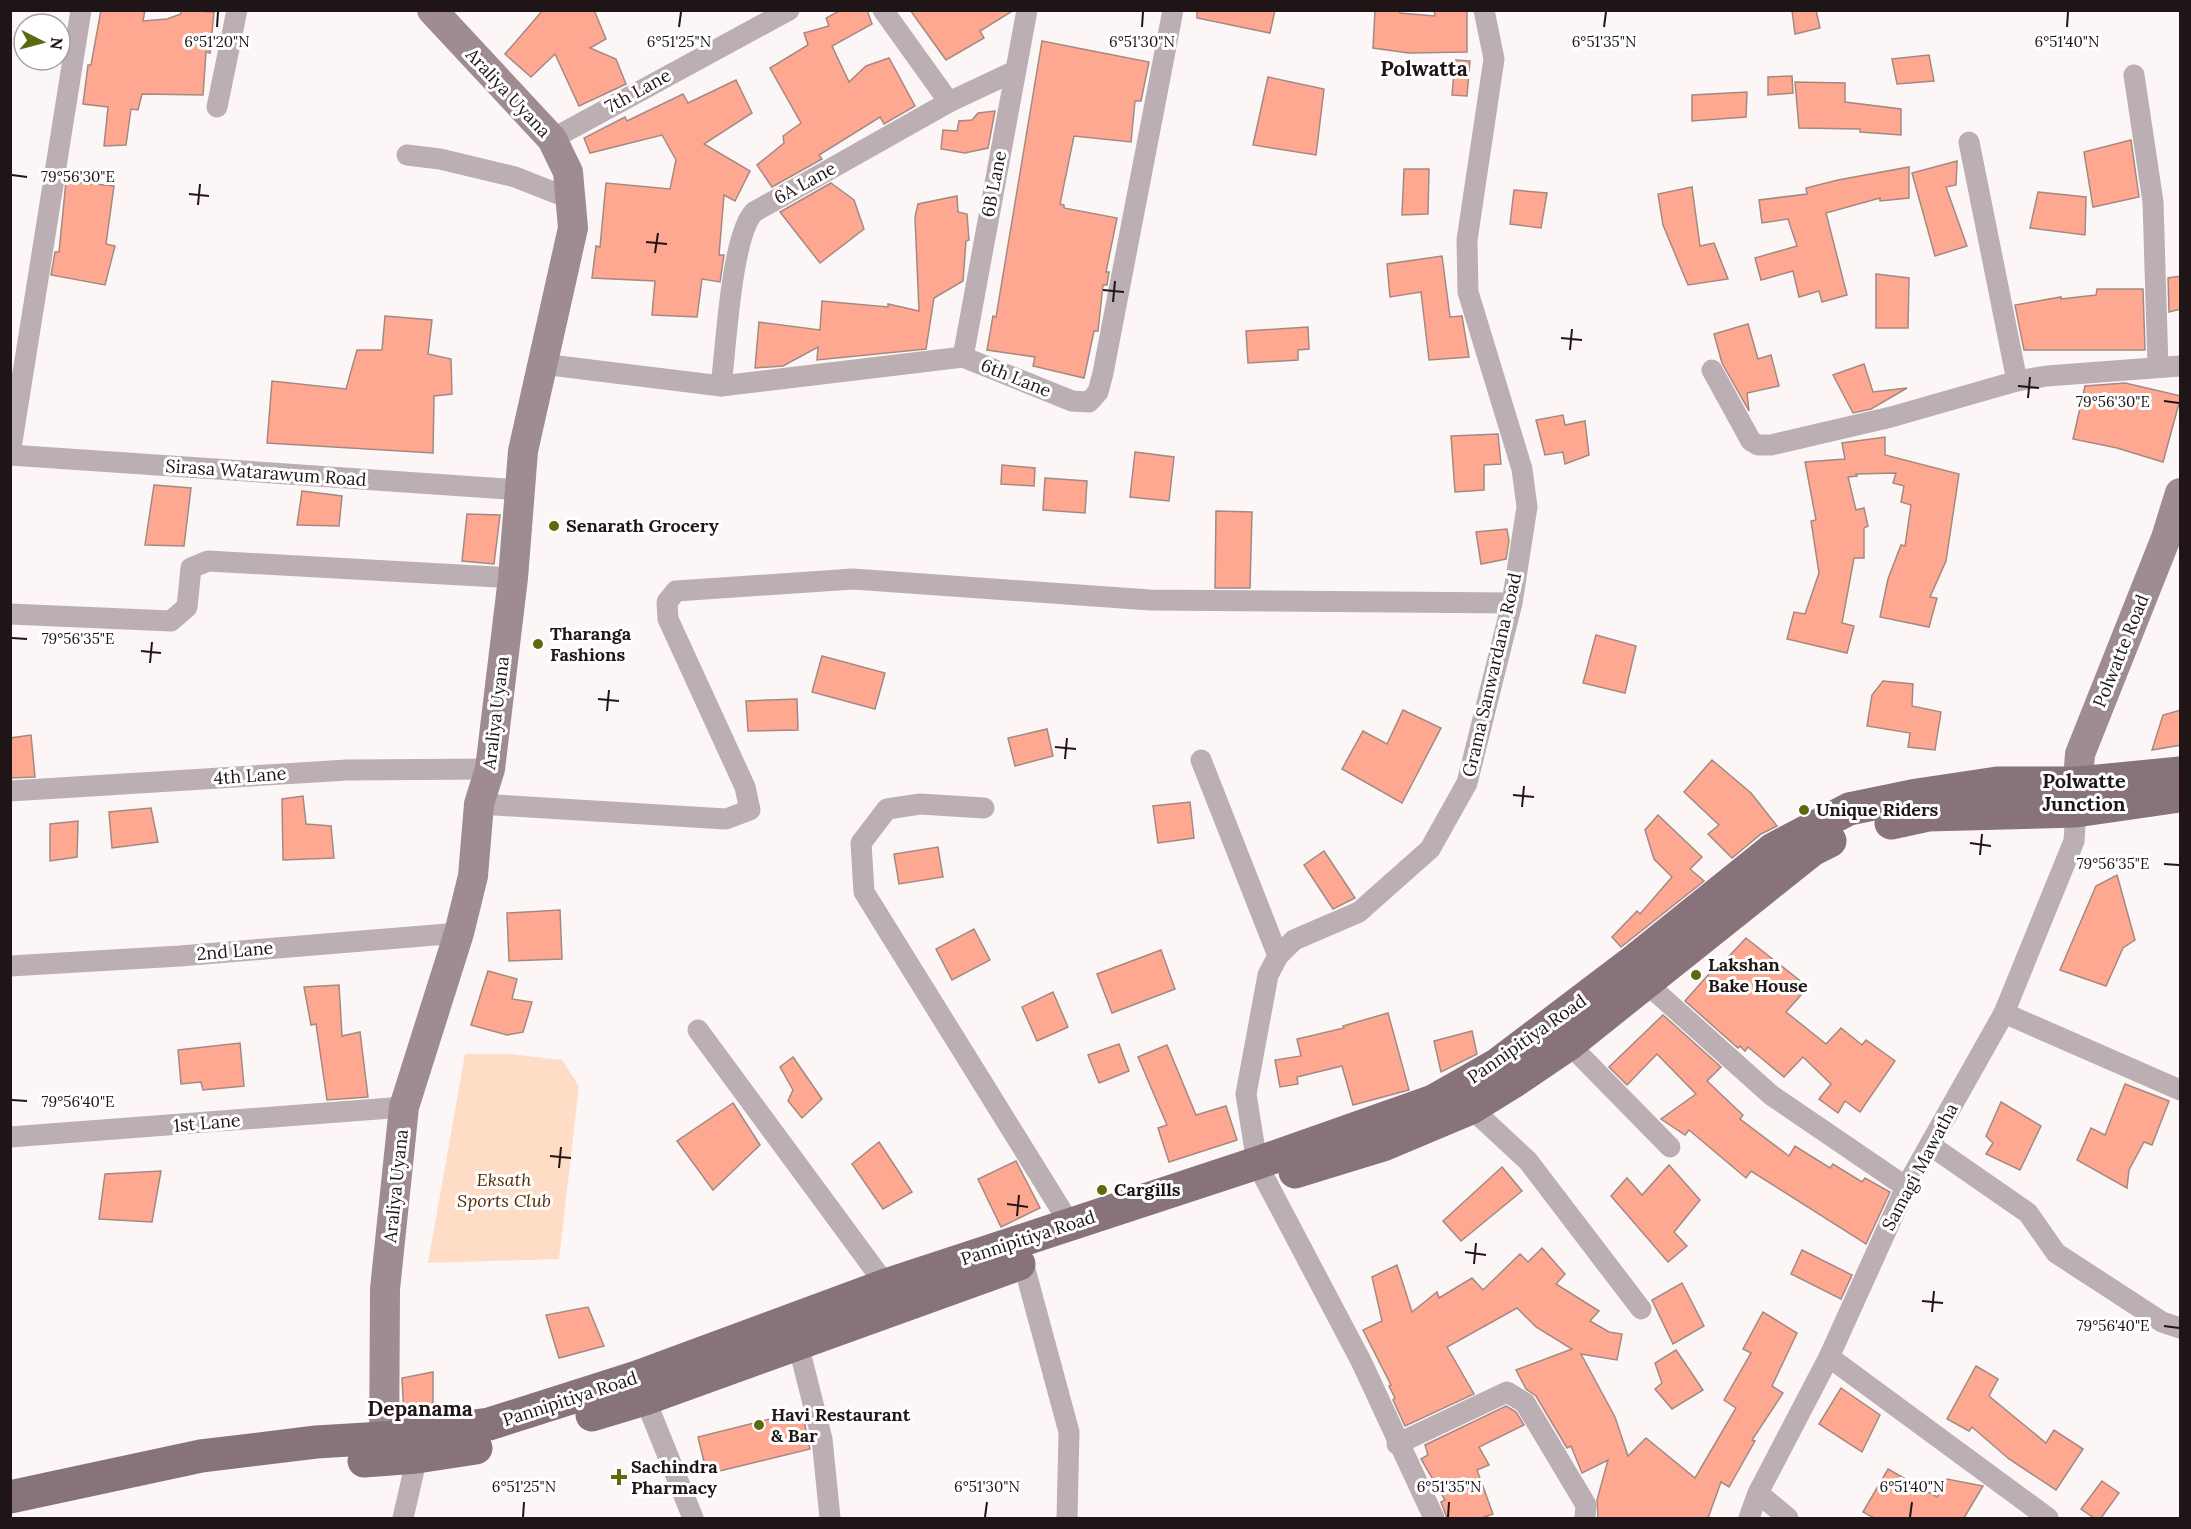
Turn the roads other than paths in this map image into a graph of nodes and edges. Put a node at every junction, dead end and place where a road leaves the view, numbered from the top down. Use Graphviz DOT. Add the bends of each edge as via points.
graph roads {
  1 [pos="81,10"];
  2 [pos="237,10"];
  3 [pos="432,10"];
  4 [pos="789,10"];
  5 [pos="883,10"];
  6 [pos="1027,10"];
  7 [pos="1173,10"];
  8 [pos="1484,10"];
  9 [pos="1015,71"];
  10 [pos="2134,75"];
  11 [pos="949,102"];
  12 [pos="217,107"];
  13 [pos="552,139"];
  14 [pos="1969,142"];
  15 [pos="407,155"];
  16 [pos="571,199"];
  17 [pos="963,357"];
  18 [pos="542,364"];
  19 [pos="2181,366"];
  20 [pos="2158,367"];
  21 [pos="1712,370"];
  22 [pos="2017,381"];
  23 [pos="721,386"];
  24 [pos="10,455"];
  25 [pos="521,490"];
  26 [pos="2181,493"];
  27 [pos="513,578"];
  28 [pos="1512,603"];
  29 [pos="10,614"];
  30 [pos="1201,760"];
  31 [pos="490,770"];
  32 [pos="2181,772"];
  33 [pos="10,791"];
  34 [pos="2181,796"];
  35 [pos="2077,797"];
  36 [pos="480,804"];
  37 [pos="984,808"];
  38 [pos="459,933"];
  39 [pos="1278,956"];
  40 [pos="10,966"];
  41 [pos="1645,982"];
  42 [pos="2004,1013"];
  43 [pos="698,1030"];
  44 [pos="1569,1044"];
  45 [pos="2181,1090"];
  46 [pos="404,1107"];
  47 [pos="1471,1107"];
  48 [pos="10,1137"];
  49 [pos="1930,1145"];
  50 [pos="1670,1147"];
  51 [pos="1262,1172"];
  52 [pos="1906,1187"];
  53 [pos="1070,1224"];
  54 [pos="1023,1263"];
  55 [pos="886,1285"];
  56 [pos="1641,1309"];
  57 [pos="2181,1328"];
  58 [pos="798,1344"];
  59 [pos="1829,1357"];
  60 [pos="641,1388"];
  61 [pos="1397,1444"];
  62 [pos="384,1449"];
  63 [pos="417,1457"];
  64 [pos="1758,1493"];
  65 [pos="10,1497"];
  66 [pos="13,1518"];
  67 [pos="403,1518"];
  68 [pos="693,1518"];
  69 [pos="830,1518"];
  70 [pos="1067,1518"];
  71 [pos="1434,1518"];
  72 [pos="1585,1518"];
  73 [pos="1749,1518"];
  74 [pos="1788,1518"];
  75 [pos="2048,1518"];
  1 -- 24 [label="street"];
  2 -- 12 [label="street"];
  3 -- 13 [label="street, Araliya Uyana"];
  4 -- 13 [label="street, 7th Lane"];
  5 -- 11 [label="street"];
  6 -- 9 [label="street, 6B Lane"];
  7 -- 17 [label="street, 6th Lane" via="1098,392 1081,404"];
  8 -- 28 [label="street, Grama Sanwardana Road" via="1494,59 1467,240 1468,292 1522,469 1527,507"];
  9 -- 11 [label="street, 6A Lane"];
  9 -- 17 [label="street, 6B Lane"];
  10 -- 20 [label="street" via="2153,202"];
  11 -- 23 [label="street, 6A Lane" via="746,220"];
  13 -- 16 [label="street, Araliya Uyana" via="568,172"];
  14 -- 22 [label="street"];
  15 -- 16 [label="street" via="515,177"];
  16 -- 18 [label="street, Araliya Uyana" via="573,228"];
  17 -- 23 [label="street, 6th Lane"];
  18 -- 23 [label="street, 6th Lane"];
  18 -- 25 [label="street, Araliya Uyana" via="523,451"];
  19 -- 20 [label="street"];
  20 -- 22 [label="street"];
  21 -- 22 [label="street" via="1751,441 1758,445 1892,417"];
  24 -- 25 [label="street, Sirasa Watarawum Road"];
  25 -- 27 [label="street, Araliya Uyana"];
  26 -- 35 [label="street, Polwatte Road" via="2080,754"];
  27 -- 29 [label="street" via="208,561 191,568 188,607 171,621"];
  27 -- 31 [label="street, Araliya Uyana"];
  28 -- 36 [label="street" via="1150,600 853,579 676,591 667,602 668,619 745,787 750,810 726,819"];
  28 -- 39 [label="street, Grama Sanwardana Road" via="1467,783 1430,849 1359,912 1294,940"];
  30 -- 39 [label="street"];
  31 -- 33 [label="street, 4th Lane" via="347,770"];
  31 -- 36 [label="street, Araliya Uyana"];
  32 -- 35 [label="main road, Pannipitiya Road"];
  34 -- 35 [label="main road, Pannipitiya Road"];
  35 -- 41 [label="main road, Pannipitiya Road" via="1928,815 1852,831 1812,850"];
  35 -- 42 [label="street, Samagi Mawatha" via="2074,841"];
  35 -- 51 [label="main road, Pannipitiya Road" via="1997,783 1849,809 1773,849 1498,1064 1433,1101"];
  36 -- 38 [label="street, Araliya Uyana" via="473,876"];
  37 -- 53 [label="street" via="920,804 886,809 861,843 864,892"];
  38 -- 40 [label="street, 2nd Lane"];
  38 -- 46 [label="street, Araliya Uyana"];
  39 -- 51 [label="street, Grama Sanwardana Road" via="1268,975 1245,1094"];
  41 -- 44 [label="main road, Pannipitiya Road"];
  41 -- 52 [label="street" via="1771,1095"];
  42 -- 45 [label="street"];
  42 -- 49 [label="street, Samagi Mawatha"];
  43 -- 55 [label="street"];
  44 -- 47 [label="main road, Pannipitiya Road"];
  44 -- 50 [label="street"];
  46 -- 48 [label="street, 1st Lane"];
  46 -- 62 [label="street, Araliya Uyana" via="385,1289"];
  47 -- 51 [label="main road, Pannipitiya Road" via="1383,1145"];
  47 -- 56 [label="street" via="1527,1161"];
  49 -- 52 [label="street, Samagi Mawatha"];
  49 -- 57 [label="street" via="2028,1213 2056,1253 2162,1322"];
  51 -- 53 [label="main road, Pannipitiya Road"];
  51 -- 54 [label="main road, Pannipitiya Road"];
  51 -- 61 [label="street, Grama Sanwardana Road" via="1361,1361"];
  52 -- 59 [label="street, Samagi Mawatha"];
  53 -- 55 [label="main road, Pannipitiya Road"];
  54 -- 58 [label="main road, Pannipitiya Road"];
  54 -- 70 [label="street" via="1069,1432"];
  55 -- 60 [label="main road, Pannipitiya Road"];
  58 -- 60 [label="main road, Pannipitiya Road"];
  58 -- 69 [label="street" via="822,1439"];
  59 -- 64 [label="street, Samagi Mawatha"];
  59 -- 75 [label="street"];
  60 -- 62 [label="main road, Pannipitiya Road"];
  60 -- 63 [label="main road, Pannipitiya Road" via="495,1445"];
  60 -- 68 [label="street"];
  61 -- 71 [label="street, Grama Sanwardana Road"];
  61 -- 72 [label="street" via="1507,1392 1525,1403 1586,1505"];
  62 -- 63 [label="main road, Pannipitiya Road"];
  62 -- 65 [label="main road, Pannipitiya Road" via="316,1442 201,1456"];
  62 -- 66 [label="main road, Pannipitiya Road" via="206,1477"];
  63 -- 67 [label="street"];
  64 -- 73 [label="street, Samagi Mawatha"];
  64 -- 74 [label="street"];
}
